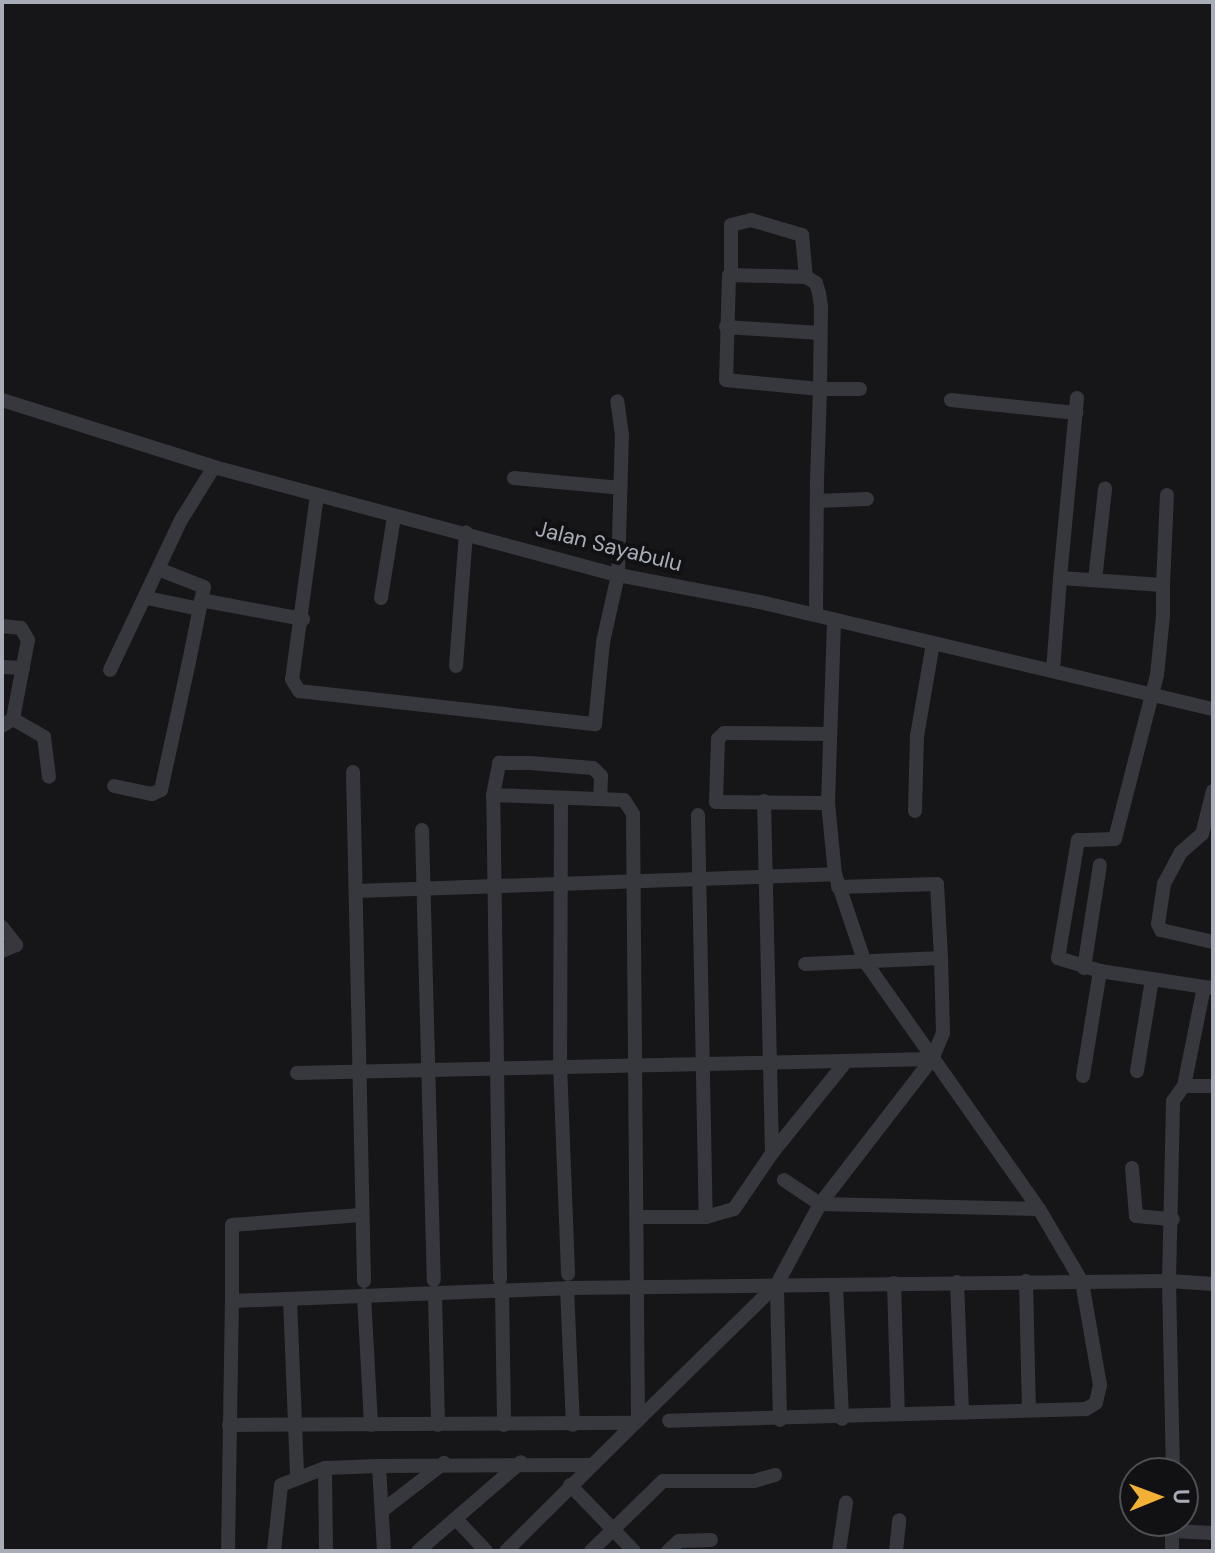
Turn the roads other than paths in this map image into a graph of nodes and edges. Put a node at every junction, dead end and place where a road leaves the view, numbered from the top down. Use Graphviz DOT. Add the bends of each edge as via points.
graph roads {
  1 [pos="731,274"];
  2 [pos="806,277"];
  3 [pos="726,327"];
  4 [pos="820,333"];
  5 [pos="820,389"];
  6 [pos="860,389"];
  7 [pos="1077,398"];
  8 [pos="2,400"];
  9 [pos="951,400"];
  10 [pos="617,401"];
  11 [pos="1076,413"];
  12 [pos="214,467"];
  13 [pos="514,478"];
  14 [pos="621,488"];
  15 [pos="1105,489"];
  16 [pos="317,495"];
  17 [pos="1167,495"];
  18 [pos="867,499"];
  19 [pos="817,501"];
  20 [pos="394,517"];
  21 [pos="466,532"];
  22 [pos="158,569"];
  23 [pos="618,575"];
  24 [pos="1060,578"];
  25 [pos="1095,580"];
  26 [pos="1163,585"];
  27 [pos="147,598"];
  28 [pos="381,598"];
  29 [pos="200,604"];
  30 [pos="816,615"];
  31 [pos="303,619"];
  32 [pos="834,622"];
  33 [pos="2,626"];
  34 [pos="933,643"];
  35 [pos="456,666"];
  36 [pos="2,667"];
  37 [pos="23,668"];
  38 [pos="110,670"];
  39 [pos="1053,670"];
  40 [pos="1152,694"];
  41 [pos="1213,709"];
  42 [pos="8,723"];
  43 [pos="829,734"];
  44 [pos="353,772"];
  45 [pos="49,777"];
  46 [pos="114,786"];
  47 [pos="1213,791"];
  48 [pos="493,795"];
  49 [pos="561,798"];
  50 [pos="600,799"];
  51 [pos="764,801"];
  52 [pos="828,803"];
  53 [pos="915,811"];
  54 [pos="698,815"];
  55 [pos="422,830"];
  56 [pos="1100,865"];
  57 [pos="767,878"];
  58 [pos="698,879"];
  59 [pos="630,880"];
  60 [pos="836,880"];
  61 [pos="561,885"];
  62 [pos="424,888"];
  63 [pos="491,888"];
  64 [pos="356,891"];
  65 [pos="2,927"];
  66 [pos="1213,942"];
  67 [pos="2,951"];
  68 [pos="941,958"];
  69 [pos="864,960"];
  70 [pos="805,964"];
  71 [pos="1084,968"];
  72 [pos="1100,971"];
  73 [pos="1152,979"];
  74 [pos="1209,987"];
  75 [pos="932,1059"];
  76 [pos="700,1061"];
  77 [pos="772,1062"];
  78 [pos="560,1064"];
  79 [pos="633,1064"];
  80 [pos="844,1064"];
  81 [pos="425,1069"];
  82 [pos="495,1069"];
  83 [pos="1137,1071"];
  84 [pos="358,1072"];
  85 [pos="297,1073"];
  86 [pos="1083,1076"];
  87 [pos="1184,1086"];
  88 [pos="1213,1086"];
  89 [pos="772,1153"];
  90 [pos="1132,1168"];
  91 [pos="784,1180"];
  92 [pos="820,1204"];
  93 [pos="1039,1209"];
  94 [pos="361,1215"];
  95 [pos="637,1217"];
  96 [pos="706,1217"];
  97 [pos="1173,1219"];
  98 [pos="567,1281"];
  99 [pos="1026,1281"];
  100 [pos="1169,1281"];
  101 [pos="957,1282"];
  102 [pos="1082,1282"];
  103 [pos="894,1283"];
  104 [pos="777,1284"];
  105 [pos="1213,1284"];
  106 [pos="836,1285"];
  107 [pos="434,1286"];
  108 [pos="501,1286"];
  109 [pos="639,1286"];
  110 [pos="364,1288"];
  111 [pos="290,1299"];
  112 [pos="232,1301"];
  113 [pos="1029,1410"];
  114 [pos="962,1412"];
  115 [pos="898,1414"];
  116 [pos="842,1419"];
  117 [pos="780,1420"];
  118 [pos="669,1421"];
  119 [pos="635,1423"];
  120 [pos="229,1425"];
  121 [pos="295,1425"];
  122 [pos="371,1425"];
  123 [pos="438,1425"];
  124 [pos="504,1425"];
  125 [pos="573,1425"];
  126 [pos="1173,1457"];
  127 [pos="521,1462"];
  128 [pos="444,1463"];
  129 [pos="590,1465"];
  130 [pos="379,1466"];
  131 [pos="325,1468"];
  132 [pos="775,1475"];
  133 [pos="297,1476"];
  134 [pos="570,1485"];
  135 [pos="846,1503"];
  136 [pos="383,1510"];
  137 [pos="456,1519"];
  138 [pos="899,1520"];
  139 [pos="613,1529"];
  140 [pos="711,1540"];
  141 [pos="228,1551"];
  142 [pos="274,1551"];
  143 [pos="326,1551"];
  144 [pos="384,1551"];
  145 [pos="418,1551"];
  146 [pos="486,1551"];
  147 [pos="506,1551"];
  148 [pos="591,1551"];
  149 [pos="634,1551"];
  150 [pos="668,1551"];
  151 [pos="839,1551"];
  152 [pos="896,1551"];
  1 -- 2 [label="street"];
  1 -- 2 [label="street" via="731,225 751,220 802,235"];
  1 -- 3 [label="street"];
  2 -- 4 [label="street" via="816,283"];
  3 -- 4 [label="street"];
  3 -- 5 [label="street" via="726,380"];
  4 -- 5 [label="street"];
  5 -- 6 [label="street"];
  5 -- 19 [label="street"];
  7 -- 11 [label="street"];
  8 -- 12 [label="street, Jalan Sayabulu"];
  9 -- 11 [label="street"];
  10 -- 14 [label="street"];
  11 -- 24 [label="street"];
  12 -- 16 [label="street, Jalan Sayabulu"];
  12 -- 22 [label="street"];
  13 -- 14 [label="street"];
  14 -- 23 [label="street"];
  15 -- 25 [label="street"];
  16 -- 20 [label="street, Jalan Sayabulu"];
  16 -- 31 [label="street"];
  17 -- 26 [label="street"];
  18 -- 19 [label="street"];
  19 -- 30 [label="street"];
  20 -- 21 [label="street, Jalan Sayabulu"];
  20 -- 28 [label="street"];
  21 -- 23 [label="street, Jalan Sayabulu"];
  21 -- 35 [label="street"];
  22 -- 27 [label="street"];
  22 -- 29 [label="street" via="202,584"];
  23 -- 30 [label="street, Jalan Sayabulu"];
  23 -- 31 [label="street" via="603,642 595,724 299,691 292,679"];
  24 -- 25 [label="street"];
  24 -- 39 [label="street"];
  25 -- 26 [label="street"];
  26 -- 40 [label="street"];
  27 -- 29 [label="street"];
  27 -- 38 [label="street"];
  29 -- 31 [label="street"];
  29 -- 46 [label="street" via="161,790 152,794"];
  30 -- 32 [label="street, Jalan Sayabulu"];
  32 -- 34 [label="street, Jalan Sayabulu"];
  32 -- 43 [label="street"];
  33 -- 37 [label="street" via="27,632"];
  34 -- 39 [label="street, Jalan Sayabulu"];
  34 -- 53 [label="street" via="917,736"];
  36 -- 37 [label="street"];
  37 -- 42 [label="street"];
  39 -- 40 [label="street, Jalan Sayabulu"];
  40 -- 41 [label="street, Jalan Sayabulu"];
  40 -- 71 [label="street" via="1115,839 1077,843 1057,955"];
  42 -- 45 [label="street" via="44,737"];
  43 -- 51 [label="street" via="720,735 716,802"];
  43 -- 52 [label="street"];
  44 -- 64 [label="street"];
  47 -- 66 [label="street" via="1202,834 1181,852 1164,884 1158,924 1161,930"];
  48 -- 49 [label="street"];
  48 -- 50 [label="street" via="499,763 530,763 593,768 601,776"];
  48 -- 63 [label="street"];
  49 -- 50 [label="street"];
  49 -- 61 [label="street"];
  50 -- 59 [label="street" via="632,804"];
  51 -- 52 [label="street"];
  51 -- 57 [label="street"];
  52 -- 60 [label="street"];
  54 -- 58 [label="street"];
  55 -- 62 [label="street"];
  56 -- 71 [label="street"];
  57 -- 58 [label="street"];
  57 -- 60 [label="street"];
  57 -- 77 [label="street"];
  58 -- 59 [label="street"];
  58 -- 76 [label="street"];
  59 -- 61 [label="street"];
  59 -- 79 [label="street"];
  60 -- 68 [label="street" via="937,884"];
  60 -- 69 [label="street"];
  61 -- 63 [label="street"];
  61 -- 78 [label="street"];
  62 -- 63 [label="street"];
  62 -- 64 [label="street"];
  62 -- 81 [label="street"];
  63 -- 82 [label="street"];
  64 -- 84 [label="street"];
  65 -- 67 [label="street" via="16,945"];
  68 -- 69 [label="street"];
  68 -- 75 [label="street" via="943,1033"];
  69 -- 70 [label="street"];
  69 -- 75 [label="street"];
  71 -- 72 [label="street"];
  72 -- 73 [label="street"];
  72 -- 86 [label="street"];
  73 -- 74 [label="street"];
  73 -- 83 [label="street"];
  74 -- 87 [label="street"];
  75 -- 80 [label="street"];
  75 -- 92 [label="street"];
  75 -- 93 [label="street"];
  76 -- 77 [label="street"];
  76 -- 79 [label="street"];
  76 -- 96 [label="street"];
  77 -- 80 [label="street"];
  77 -- 89 [label="street"];
  78 -- 79 [label="street"];
  78 -- 82 [label="street"];
  78 -- 98 [label="street"];
  79 -- 95 [label="street"];
  80 -- 89 [label="street"];
  81 -- 82 [label="street"];
  81 -- 84 [label="street"];
  81 -- 107 [label="street"];
  82 -- 108 [label="street"];
  84 -- 85 [label="street"];
  84 -- 94 [label="street"];
  87 -- 88 [label="street"];
  87 -- 97 [label="street" via="1173,1101"];
  89 -- 96 [label="street" via="738,1206"];
  90 -- 97 [label="street" via="1136,1216"];
  91 -- 92 [label="street"];
  92 -- 93 [label="street"];
  92 -- 104 [label="street"];
  93 -- 102 [label="street"];
  94 -- 110 [label="street"];
  94 -- 112 [label="street" via="232,1225"];
  95 -- 96 [label="street"];
  95 -- 109 [label="street"];
  97 -- 100 [label="street"];
  98 -- 108 [label="street"];
  98 -- 109 [label="street"];
  98 -- 125 [label="street"];
  99 -- 101 [label="street"];
  99 -- 102 [label="street"];
  99 -- 113 [label="street"];
  100 -- 102 [label="street"];
  100 -- 105 [label="street"];
  100 -- 126 [label="street"];
  101 -- 103 [label="street"];
  101 -- 114 [label="street"];
  102 -- 113 [label="street" via="1100,1385 1096,1403 1086,1409"];
  103 -- 106 [label="street"];
  103 -- 115 [label="street"];
  104 -- 106 [label="street"];
  104 -- 109 [label="street"];
  104 -- 117 [label="street"];
  104 -- 119 [label="street"];
  106 -- 116 [label="street"];
  107 -- 108 [label="street"];
  107 -- 110 [label="street"];
  107 -- 123 [label="street"];
  108 -- 124 [label="street"];
  109 -- 119 [label="street"];
  110 -- 111 [label="street"];
  110 -- 122 [label="street"];
  111 -- 112 [label="street"];
  111 -- 121 [label="street"];
  112 -- 120 [label="street"];
  113 -- 114 [label="street"];
  114 -- 115 [label="street"];
  115 -- 116 [label="street"];
  116 -- 117 [label="street"];
  117 -- 118 [label="street"];
  119 -- 125 [label="street"];
  119 -- 129 [label="street"];
  120 -- 121 [label="street"];
  120 -- 141 [label="street"];
  121 -- 122 [label="street"];
  121 -- 133 [label="street"];
  122 -- 123 [label="street"];
  123 -- 124 [label="street"];
  124 -- 125 [label="street"];
  127 -- 128 [label="street"];
  127 -- 129 [label="street"];
  127 -- 137 [label="street"];
  128 -- 130 [label="street"];
  128 -- 136 [label="street"];
  129 -- 134 [label="street"];
  130 -- 131 [label="street"];
  130 -- 136 [label="street"];
  131 -- 133 [label="street"];
  131 -- 143 [label="street"];
  132 -- 139 [label="street" via="768,1480 663,1481"];
  133 -- 142 [label="street" via="276,1494"];
  134 -- 139 [label="street"];
  134 -- 147 [label="street"];
  135 -- 151 [label="street"];
  136 -- 144 [label="street"];
  137 -- 145 [label="street"];
  137 -- 146 [label="street"];
  138 -- 152 [label="street"];
  139 -- 148 [label="street"];
  139 -- 149 [label="street"];
  140 -- 150 [label="street" via="684,1540"];
}
